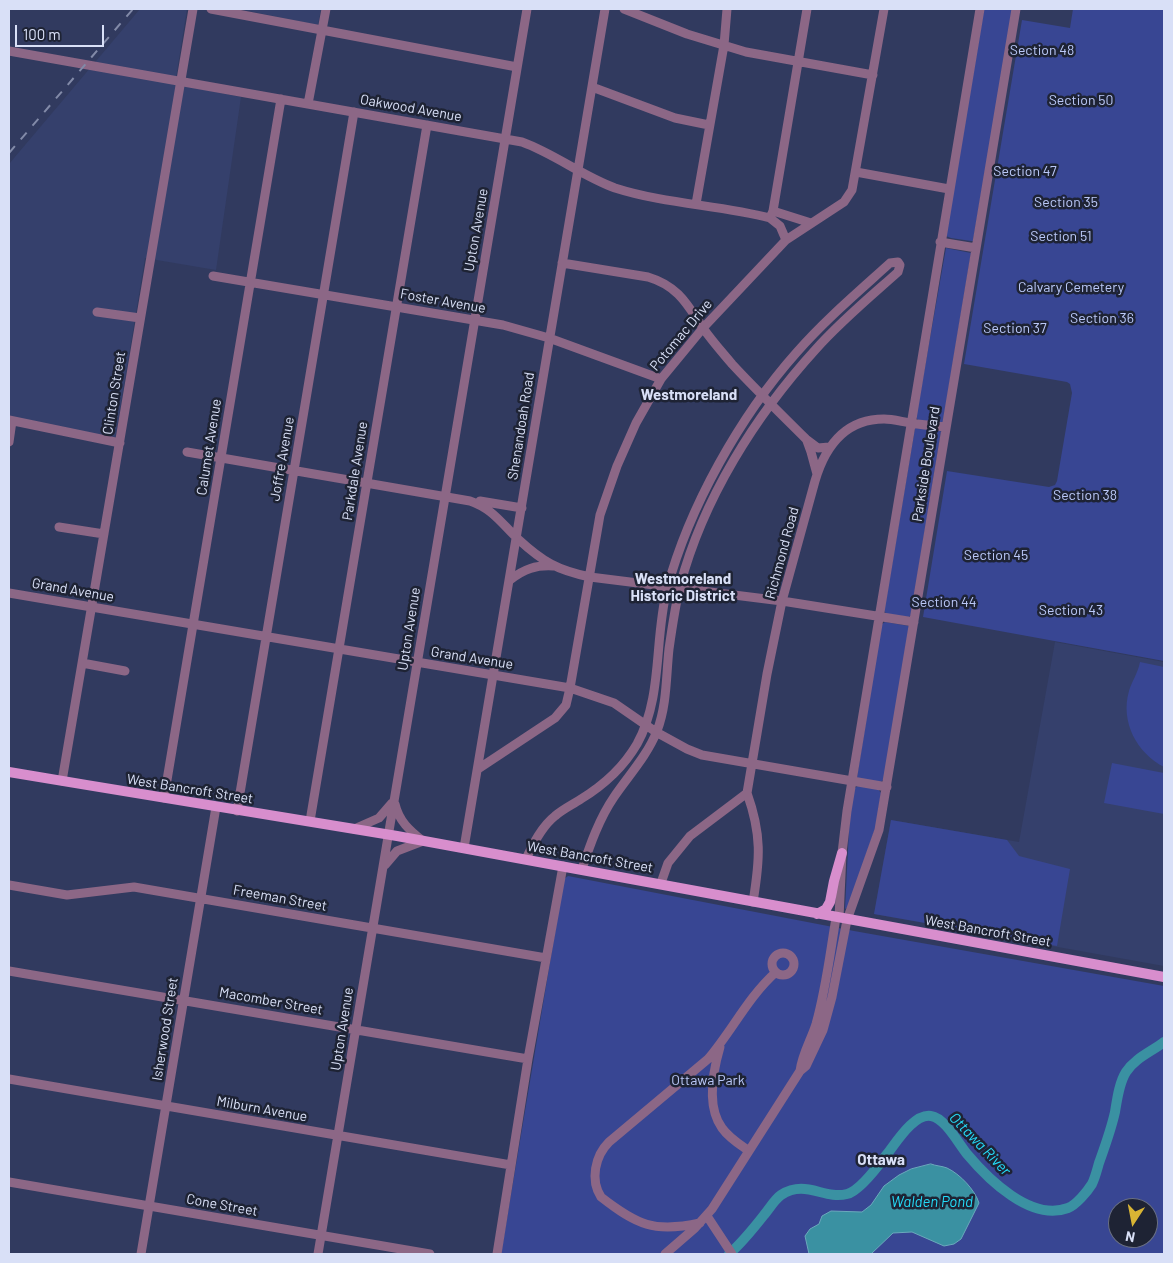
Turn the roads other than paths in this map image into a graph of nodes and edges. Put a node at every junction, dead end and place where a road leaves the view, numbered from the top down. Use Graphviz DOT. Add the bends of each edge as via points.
graph roads {
  1 [pos="193,9"];
  2 [pos="211,9"];
  3 [pos="326,9"];
  4 [pos="527,9"];
  5 [pos="604,9"];
  6 [pos="624,9"];
  7 [pos="727,9"];
  8 [pos="807,9"];
  9 [pos="884,9"];
  10 [pos="980,9"];
  11 [pos="1016,9"];
  12 [pos="322,30"];
  13 [pos="724,46"];
  14 [pos="9,51"];
  15 [pos="798,62"];
  16 [pos="517,67"];
  17 [pos="873,74"];
  18 [pos="180,81"];
  19 [pos="592,87"];
  20 [pos="281,99"];
  21 [pos="308,104"];
  22 [pos="354,112"];
  23 [pos="427,125"];
  24 [pos="709,125"];
  25 [pos="505,138"];
  26 [pos="578,171"];
  27 [pos="856,172"];
  28 [pos="950,189"];
  29 [pos="696,204"];
  30 [pos="771,214"];
  31 [pos="811,222"];
  32 [pos="786,240"];
  33 [pos="940,242"];
  34 [pos="976,248"];
  35 [pos="562,262"];
  36 [pos="214,276"];
  37 [pos="250,282"];
  38 [pos="324,295"];
  39 [pos="396,307"];
  40 [pos="97,312"];
  41 [pos="140,318"];
  42 [pos="474,321"];
  43 [pos="703,328"];
  44 [pos="549,338"];
  45 [pos="661,379"];
  46 [pos="763,395"];
  47 [pos="772,404"];
  48 [pos="11,421"];
  49 [pos="911,423"];
  50 [pos="946,427"];
  51 [pos="806,439"];
  52 [pos="9,442"];
  53 [pos="120,443"];
  54 [pos="829,447"];
  55 [pos="187,452"];
  56 [pos="221,457"];
  57 [pos="294,470"];
  58 [pos="817,474"];
  59 [pos="367,482"];
  60 [pos="450,496"];
  61 [pos="522,508"];
  62 [pos="59,527"];
  63 [pos="104,534"];
  64 [pos="517,538"];
  65 [pos="553,566"];
  66 [pos="590,577"];
  67 [pos="510,580"];
  68 [pos="668,587"];
  69 [pos="680,589"];
  70 [pos="9,593"];
  71 [pos="782,601"];
  72 [pos="92,607"];
  73 [pos="879,617"];
  74 [pos="914,622"];
  75 [pos="193,625"];
  76 [pos="266,638"];
  77 [pos="339,649"];
  78 [pos="417,662"];
  79 [pos="82,663"];
  80 [pos="125,671"];
  81 [pos="493,675"];
  82 [pos="570,688"];
  83 [pos="646,725"];
  84 [pos="656,732"];
  85 [pos="752,764"];
  86 [pos="478,769"];
  87 [pos="9,772"];
  88 [pos="62,781"];
  89 [pos="852,781"];
  90 [pos="886,787"];
  91 [pos="747,793"];
  92 [pos="164,798"];
  93 [pos="394,801"];
  94 [pos="216,807"];
  95 [pos="237,811"];
  96 [pos="310,821"];
  97 [pos="354,829"];
  98 [pos="388,835"];
  99 [pos="423,841"];
  100 [pos="464,848"];
  101 [pos="842,853"];
  102 [pos="526,859"];
  103 [pos="562,866"];
  104 [pos="382,869"];
  105 [pos="582,870"];
  106 [pos="661,883"];
  107 [pos="9,885"];
  108 [pos="200,899"];
  109 [pos="753,902"];
  110 [pos="817,914"];
  111 [pos="841,918"];
  112 [pos="373,928"];
  113 [pos="546,958"];
  114 [pos="9,971"];
  115 [pos="776,972"];
  116 [pos="1164,977"];
  117 [pos="183,1000"];
  118 [pos="356,1030"];
  119 [pos="721,1044"];
  120 [pos="528,1059"];
  121 [pos="9,1079"];
  122 [pos="166,1107"];
  123 [pos="338,1136"];
  124 [pos="749,1151"];
  125 [pos="511,1165"];
  126 [pos="9,1182"];
  127 [pos="149,1206"];
  128 [pos="707,1216"];
  129 [pos="700,1224"];
  130 [pos="321,1236"];
  131 [pos="141,1254"];
  132 [pos="318,1254"];
  133 [pos="430,1254"];
  134 [pos="497,1254"];
  135 [pos="665,1254"];
  136 [pos="732,1254"];
  1 -- 18 [label="street, Clinton Street"];
  2 -- 12 [label="street"];
  3 -- 12 [label="street"];
  4 -- 16 [label="street, Upton Avenue"];
  5 -- 19 [label="street, Shenandoah Road"];
  6 -- 13 [label="street"];
  7 -- 13 [label="street"];
  8 -- 15 [label="street"];
  9 -- 17 [label="street, Potomac Drive"];
  10 -- 28 [label="street, Parkside Boulevard"];
  11 -- 34 [label="street, Parkside Boulevard"];
  12 -- 16 [label="street"];
  12 -- 21 [label="street"];
  13 -- 15 [label="street"];
  13 -- 24 [label="street"];
  14 -- 18 [label="street, Oakwood Avenue"];
  15 -- 17 [label="street"];
  15 -- 30 [label="street"];
  16 -- 25 [label="street, Upton Avenue"];
  17 -- 27 [label="street, Potomac Drive"];
  18 -- 20 [label="street, Oakwood Avenue"];
  18 -- 41 [label="street, Clinton Street"];
  19 -- 24 [label="street" via="675,118"];
  19 -- 26 [label="street, Shenandoah Road"];
  20 -- 21 [label="street, Oakwood Avenue"];
  20 -- 37 [label="street, Calumet Avenue"];
  21 -- 22 [label="street, Oakwood Avenue"];
  22 -- 23 [label="street, Oakwood Avenue"];
  22 -- 38 [label="street, Joffre Avenue"];
  23 -- 25 [label="street, Oakwood Avenue"];
  23 -- 39 [label="street, Parkdale Avenue"];
  24 -- 29 [label="street"];
  25 -- 26 [label="street, Oakwood Avenue" via="531,145"];
  25 -- 42 [label="street, Upton Avenue"];
  26 -- 29 [label="street, Oakwood Avenue" via="629,192"];
  26 -- 35 [label="street, Shenandoah Road"];
  27 -- 28 [label="street"];
  27 -- 31 [label="street, Potomac Drive" via="854,187 846,199"];
  28 -- 33 [label="street, Parkside Boulevard"];
  29 -- 30 [label="street, Oakwood Avenue"];
  30 -- 31 [label="street, Oakwood Avenue"];
  30 -- 32 [label="street"];
  31 -- 32 [label="street, Potomac Drive"];
  32 -- 43 [label="street, Potomac Drive"];
  33 -- 34 [label="street"];
  33 -- 49 [label="street, Parkside Boulevard"];
  34 -- 50 [label="street, Parkside Boulevard"];
  35 -- 43 [label="street" via="661,281 689,305"];
  35 -- 44 [label="street, Shenandoah Road"];
  36 -- 37 [label="street, Foster Avenue"];
  37 -- 38 [label="street, Foster Avenue"];
  37 -- 56 [label="street, Calumet Avenue"];
  38 -- 39 [label="street, Foster Avenue"];
  38 -- 57 [label="street, Joffre Avenue"];
  39 -- 42 [label="street, Foster Avenue"];
  39 -- 59 [label="street, Parkdale Avenue"];
  40 -- 41 [label="street"];
  41 -- 53 [label="street, Clinton Street"];
  42 -- 44 [label="street, Foster Avenue"];
  42 -- 60 [label="street, Upton Avenue"];
  43 -- 45 [label="street, Potomac Drive"];
  43 -- 46 [label="street"];
  44 -- 45 [label="street, Foster Avenue"];
  44 -- 61 [label="street, Shenandoah Road"];
  45 -- 66 [label="street, Potomac Drive" via="617,466 600,515"];
  46 -- 47 [label="street"];
  46 -- 47 [label="street" via="797,352 834,314 890,263 900,264 898,272 817,348"];
  46 -- 68 [label="street" via="705,490"];
  47 -- 51 [label="street"];
  47 -- 69 [label="street" via="742,447 712,502 693,546"];
  48 -- 52 [label="street"];
  48 -- 53 [label="street"];
  49 -- 50 [label="street, Richmond Road"];
  49 -- 54 [label="street, Richmond Road" via="887,419 866,421 851,428"];
  49 -- 73 [label="street, Parkside Boulevard"];
  50 -- 74 [label="street, Parkside Boulevard"];
  51 -- 54 [label="street" via="818,448"];
  51 -- 58 [label="street"];
  53 -- 63 [label="street, Clinton Street"];
  54 -- 58 [label="street, Richmond Road"];
  55 -- 56 [label="street"];
  56 -- 57 [label="street"];
  56 -- 75 [label="street, Calumet Avenue"];
  57 -- 59 [label="street"];
  57 -- 76 [label="street, Joffre Avenue"];
  58 -- 71 [label="street, Richmond Road"];
  59 -- 60 [label="street"];
  59 -- 77 [label="street, Parkdale Avenue"];
  60 -- 61 [label="street"];
  60 -- 64 [label="street" via="483,506"];
  60 -- 78 [label="street, Upton Avenue"];
  61 -- 64 [label="street, Shenandoah Road"];
  62 -- 63 [label="street"];
  63 -- 72 [label="street, Clinton Street"];
  64 -- 65 [label="street"];
  64 -- 67 [label="street, Shenandoah Road"];
  65 -- 66 [label="street"];
  65 -- 67 [label="street" via="533,567"];
  66 -- 68 [label="street"];
  66 -- 82 [label="street, Potomac Drive"];
  67 -- 81 [label="street, Shenandoah Road"];
  68 -- 69 [label="street"];
  68 -- 83 [label="street" via="659,634 653,699"];
  69 -- 71 [label="street"];
  69 -- 84 [label="street" via="669,650 666,697"];
  70 -- 72 [label="street, Grand Avenue"];
  71 -- 73 [label="street"];
  71 -- 85 [label="street, Richmond Road"];
  72 -- 75 [label="street, Grand Avenue"];
  72 -- 79 [label="street, Clinton Street"];
  73 -- 74 [label="street"];
  73 -- 89 [label="street, Parkside Boulevard"];
  74 -- 90 [label="street, Parkside Boulevard"];
  75 -- 76 [label="street, Grand Avenue"];
  75 -- 92 [label="street, Calumet Avenue"];
  76 -- 77 [label="street, Grand Avenue"];
  76 -- 95 [label="street, Joffre Avenue"];
  77 -- 78 [label="street, Grand Avenue"];
  77 -- 96 [label="street, Parkdale Avenue"];
  78 -- 81 [label="street, Grand Avenue"];
  78 -- 93 [label="street, Upton Avenue"];
  79 -- 80 [label="street"];
  79 -- 88 [label="street, Clinton Street"];
  81 -- 82 [label="street, Grand Avenue"];
  81 -- 86 [label="street, Shenandoah Road"];
  82 -- 83 [label="street, Grand Avenue" via="614,703"];
  82 -- 86 [label="street, Potomac Drive" via="566,705 554,718"];
  83 -- 84 [label="street, Grand Avenue"];
  83 -- 102 [label="street" via="623,765 603,784 554,817"];
  84 -- 85 [label="street, Grand Avenue" via="702,755"];
  84 -- 105 [label="street" via="640,762 607,808"];
  85 -- 89 [label="street, Grand Avenue"];
  85 -- 91 [label="street, Richmond Road"];
  86 -- 100 [label="street, Shenandoah Road"];
  87 -- 88 [label="main road, West Bancroft Street"];
  88 -- 92 [label="main road, West Bancroft Street"];
  89 -- 90 [label="street, Grand Avenue"];
  89 -- 101 [label="street, Parkside Boulevard"];
  90 -- 111 [label="street, Parkside Boulevard" via="880,830"];
  91 -- 106 [label="street" via="690,836 668,863"];
  91 -- 109 [label="street, Richmond Road" via="758,840 758,874"];
  92 -- 94 [label="main road, West Bancroft Street"];
  93 -- 97 [label="street" via="379,818"];
  93 -- 98 [label="street, Upton Avenue"];
  93 -- 99 [label="street" via="402,823"];
  94 -- 95 [label="main road, West Bancroft Street"];
  94 -- 108 [label="street, Isherwood Street"];
  95 -- 96 [label="main road, West Bancroft Street"];
  96 -- 97 [label="main road, West Bancroft Street"];
  97 -- 98 [label="main road, West Bancroft Street"];
  98 -- 99 [label="main road, West Bancroft Street"];
  98 -- 104 [label="street, Upton Avenue"];
  99 -- 100 [label="main road, West Bancroft Street"];
  99 -- 104 [label="street" via="397,851"];
  100 -- 102 [label="main road, West Bancroft Street"];
  101 -- 110 [label="main road" via="830,902"];
  101 -- 111 [label="street, Parkside Boulevard"];
  102 -- 103 [label="main road, West Bancroft Street"];
  103 -- 105 [label="main road, West Bancroft Street"];
  103 -- 113 [label="street"];
  104 -- 112 [label="street, Upton Avenue"];
  105 -- 106 [label="main road, West Bancroft Street"];
  106 -- 109 [label="main road, West Bancroft Street"];
  107 -- 108 [label="street, Freeman Street" via="67,894 134,887"];
  108 -- 112 [label="street, Freeman Street"];
  108 -- 117 [label="street, Isherwood Street"];
  109 -- 110 [label="main road, West Bancroft Street"];
  110 -- 111 [label="main road, West Bancroft Street"];
  111 -- 116 [label="main road, West Bancroft Street"];
  111 -- 124 [label="street" via="800,1071"];
  112 -- 113 [label="street, Freeman Street"];
  112 -- 118 [label="street, Upton Avenue"];
  113 -- 120 [label="street"];
  114 -- 117 [label="street, Macomber Street"];
  115 -- 119 [label="street" via="751,999"];
  117 -- 118 [label="street, Macomber Street"];
  117 -- 122 [label="street, Isherwood Street"];
  118 -- 120 [label="street, Macomber Street"];
  118 -- 123 [label="street, Upton Avenue"];
  119 -- 124 [label="street" via="712,1094 716,1120 726,1134"];
  119 -- 129 [label="street" via="708,1060 605,1146 598,1159 595,1176 601,1197 642,1224 665,1228"];
  120 -- 125 [label="street"];
  121 -- 122 [label="street, Milburn Avenue"];
  122 -- 123 [label="street, Milburn Avenue"];
  122 -- 127 [label="street, Isherwood Street"];
  123 -- 125 [label="street, Milburn Avenue"];
  123 -- 130 [label="street, Upton Avenue"];
  124 -- 128 [label="street"];
  125 -- 134 [label="street"];
  126 -- 127 [label="street, Cone Street"];
  127 -- 130 [label="street, Cone Street"];
  127 -- 131 [label="street, Isherwood Street"];
  128 -- 129 [label="street"];
  128 -- 136 [label="street"];
  129 -- 135 [label="street"];
  130 -- 132 [label="street, Upton Avenue"];
  130 -- 133 [label="street, Cone Street"];
}
